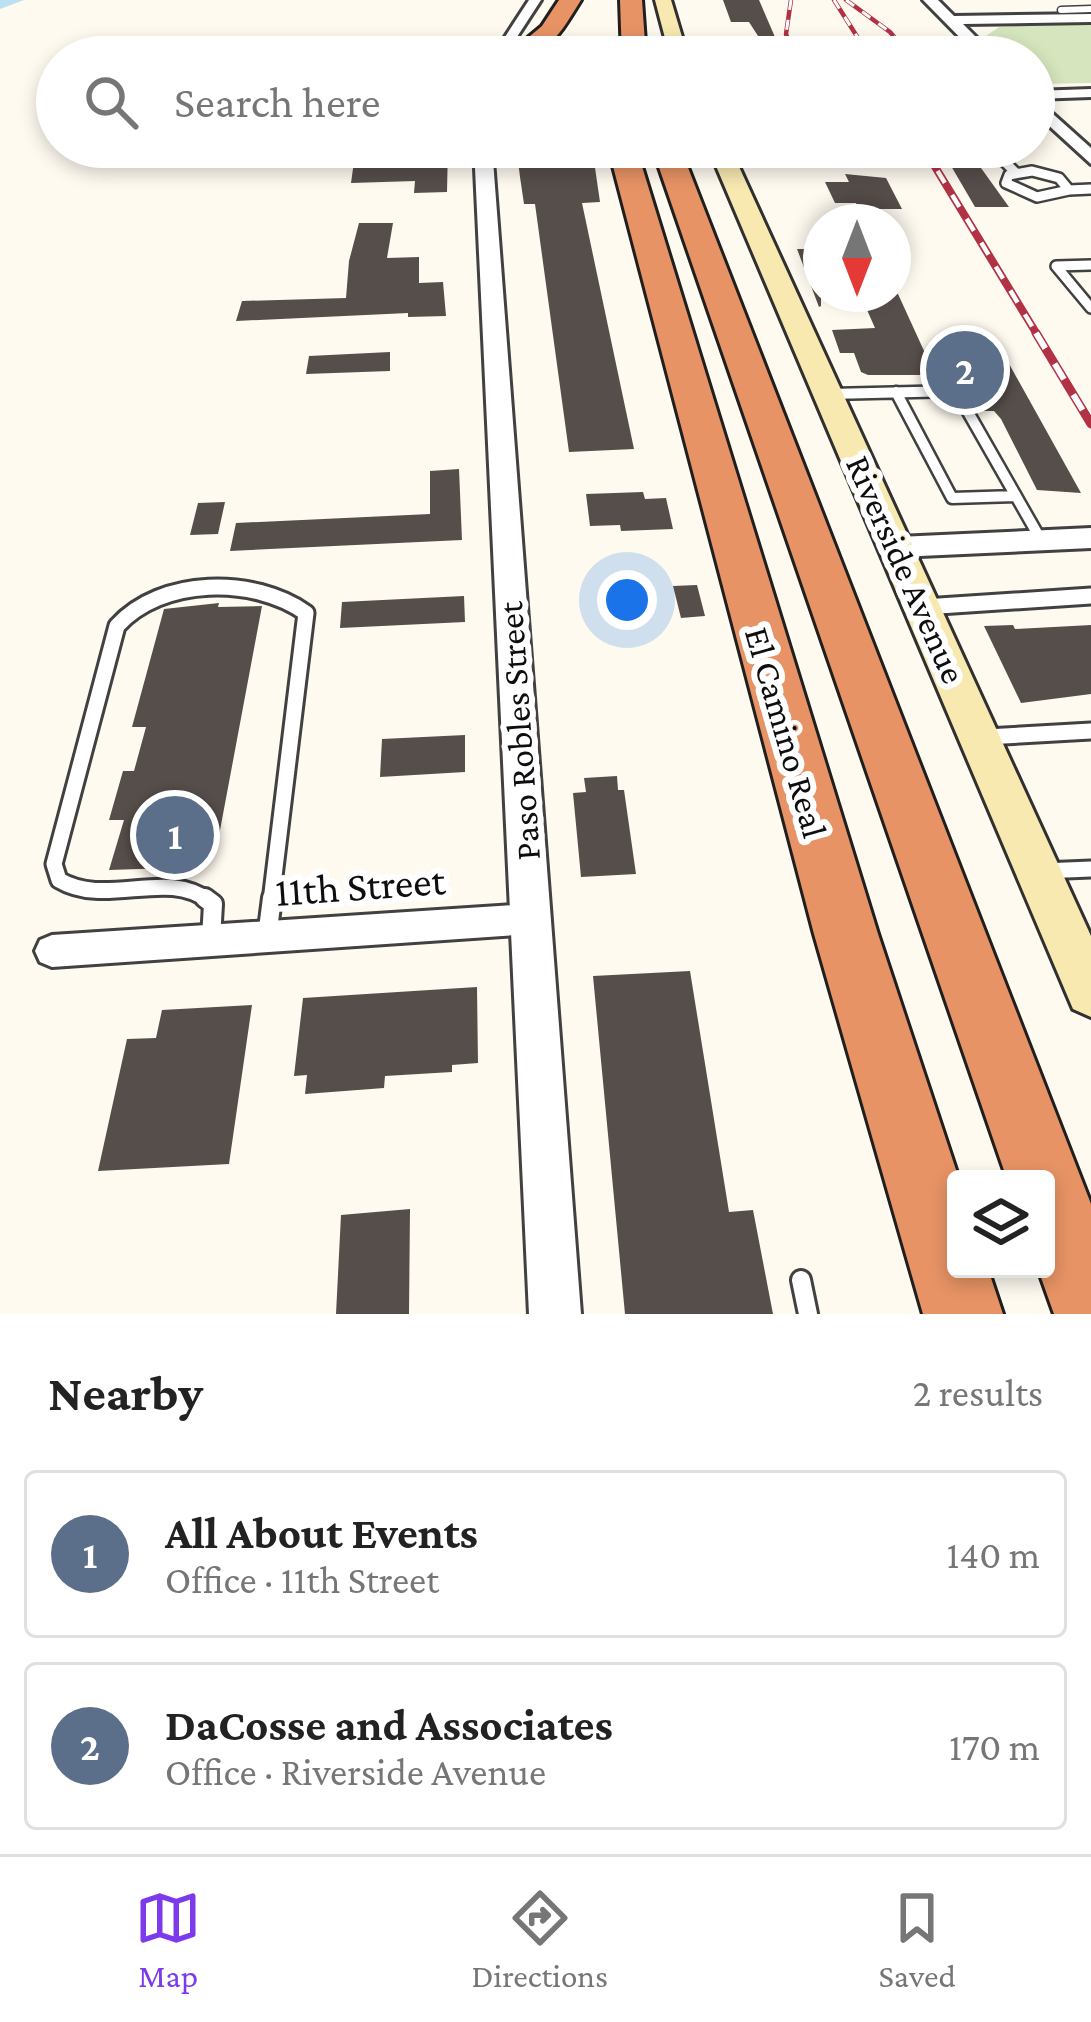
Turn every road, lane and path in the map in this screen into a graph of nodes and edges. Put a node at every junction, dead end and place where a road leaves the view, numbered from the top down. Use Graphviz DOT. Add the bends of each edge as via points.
graph roads {
  1 [pos="535,0"];
  2 [pos="571,0"];
  3 [pos="631,0"];
  4 [pos="663,0"];
  5 [pos="930,0"];
  6 [pos="1054,4"];
  7 [pos="1066,14"];
  8 [pos="1091,14"];
  9 [pos="950,20"];
  10 [pos="516,36"];
  11 [pos="541,36"];
  12 [pos="633,36"];
  13 [pos="673,36"];
  14 [pos="966,36"];
  15 [pos="1091,93"];
  16 [pos="1055,96"];
  17 [pos="1055,120"];
  18 [pos="1091,158"];
  19 [pos="484,168"];
  20 [pos="628,168"];
  21 [pos="674,168"];
  22 [pos="728,168"];
  23 [pos="1011,168"];
  24 [pos="1015,172"];
  25 [pos="1091,189"];
  26 [pos="1069,190"];
  27 [pos="1091,265"];
  28 [pos="1091,308"];
  29 [pos="896,392"];
  30 [pos="830,394"];
  31 [pos="1016,496"];
  32 [pos="1041,540"];
  33 [pos="1090,541"];
  34 [pos="898,548"];
  35 [pos="1091,596"];
  36 [pos="924,607"];
  37 [pos="1091,731"];
  38 [pos="981,738"];
  39 [pos="1091,869"];
  40 [pos="1038,871"];
  41 [pos="530,919"];
  42 [pos="267,937"];
  43 [pos="211,940"];
  44 [pos="52,951"];
  45 [pos="1091,992"];
  46 [pos="1041,1170"];
  47 [pos="1055,1209"];
  48 [pos="801,1280"];
  49 [pos="1091,1306"];
  50 [pos="555,1314"];
  51 [pos="808,1314"];
  52 [pos="963,1314"];
  1 -- 10 [label="street"];
  2 -- 11 [label="highway"];
  3 -- 12 [label="highway"];
  4 -- 13 [label="main road"];
  5 -- 9 [label="street"];
  6 -- 7 [label="lane"];
  7 -- 8 [label="street"];
  7 -- 9 [label="street"];
  9 -- 14 [label="street"];
  15 -- 16 [label="street"];
  17 -- 18 [label="street"];
  19 -- 41 [label="street, Paso Robles Street"];
  20 -- 52 [label="highway, El Camino Real"];
  21 -- 46 [label="highway"];
  22 -- 30 [label="main road, Riverside Avenue"];
  23 -- 24 [label="lane"];
  24 -- 26 [label="lane" via="1051,175"];
  24 -- 26 [label="lane" via="1006,183 1027,195"];
  25 -- 26 [label="lane"];
  27 -- 28 [label="lane" via="1056,266"];
  29 -- 30 [label="lane"];
  29 -- 31 [label="lane" via="956,391"];
  29 -- 31 [label="lane" via="952,498"];
  30 -- 34 [label="main road, Riverside Avenue"];
  31 -- 32 [label="lane"];
  32 -- 33 [label="street"];
  32 -- 34 [label="street"];
  34 -- 36 [label="main road, Riverside Avenue"];
  35 -- 36 [label="lane"];
  36 -- 38 [label="main road, Riverside Avenue"];
  37 -- 38 [label="lane"];
  38 -- 40 [label="main road, Riverside Avenue"];
  39 -- 40 [label="lane"];
  40 -- 45 [label="main road, Riverside Avenue"];
  41 -- 42 [label="street, 11th Street"];
  41 -- 50 [label="street, Paso Robles Street"];
  42 -- 43 [label="street, 11th Street"];
  42 -- 43 [label="lane" via="306,613 261,590 169,593 137,603 118,626 54,864 58,880 80,894 207,896"];
  43 -- 44 [label="street, 11th Street"];
  47 -- 49 [label="highway"];
  48 -- 51 [label="lane"];
}
